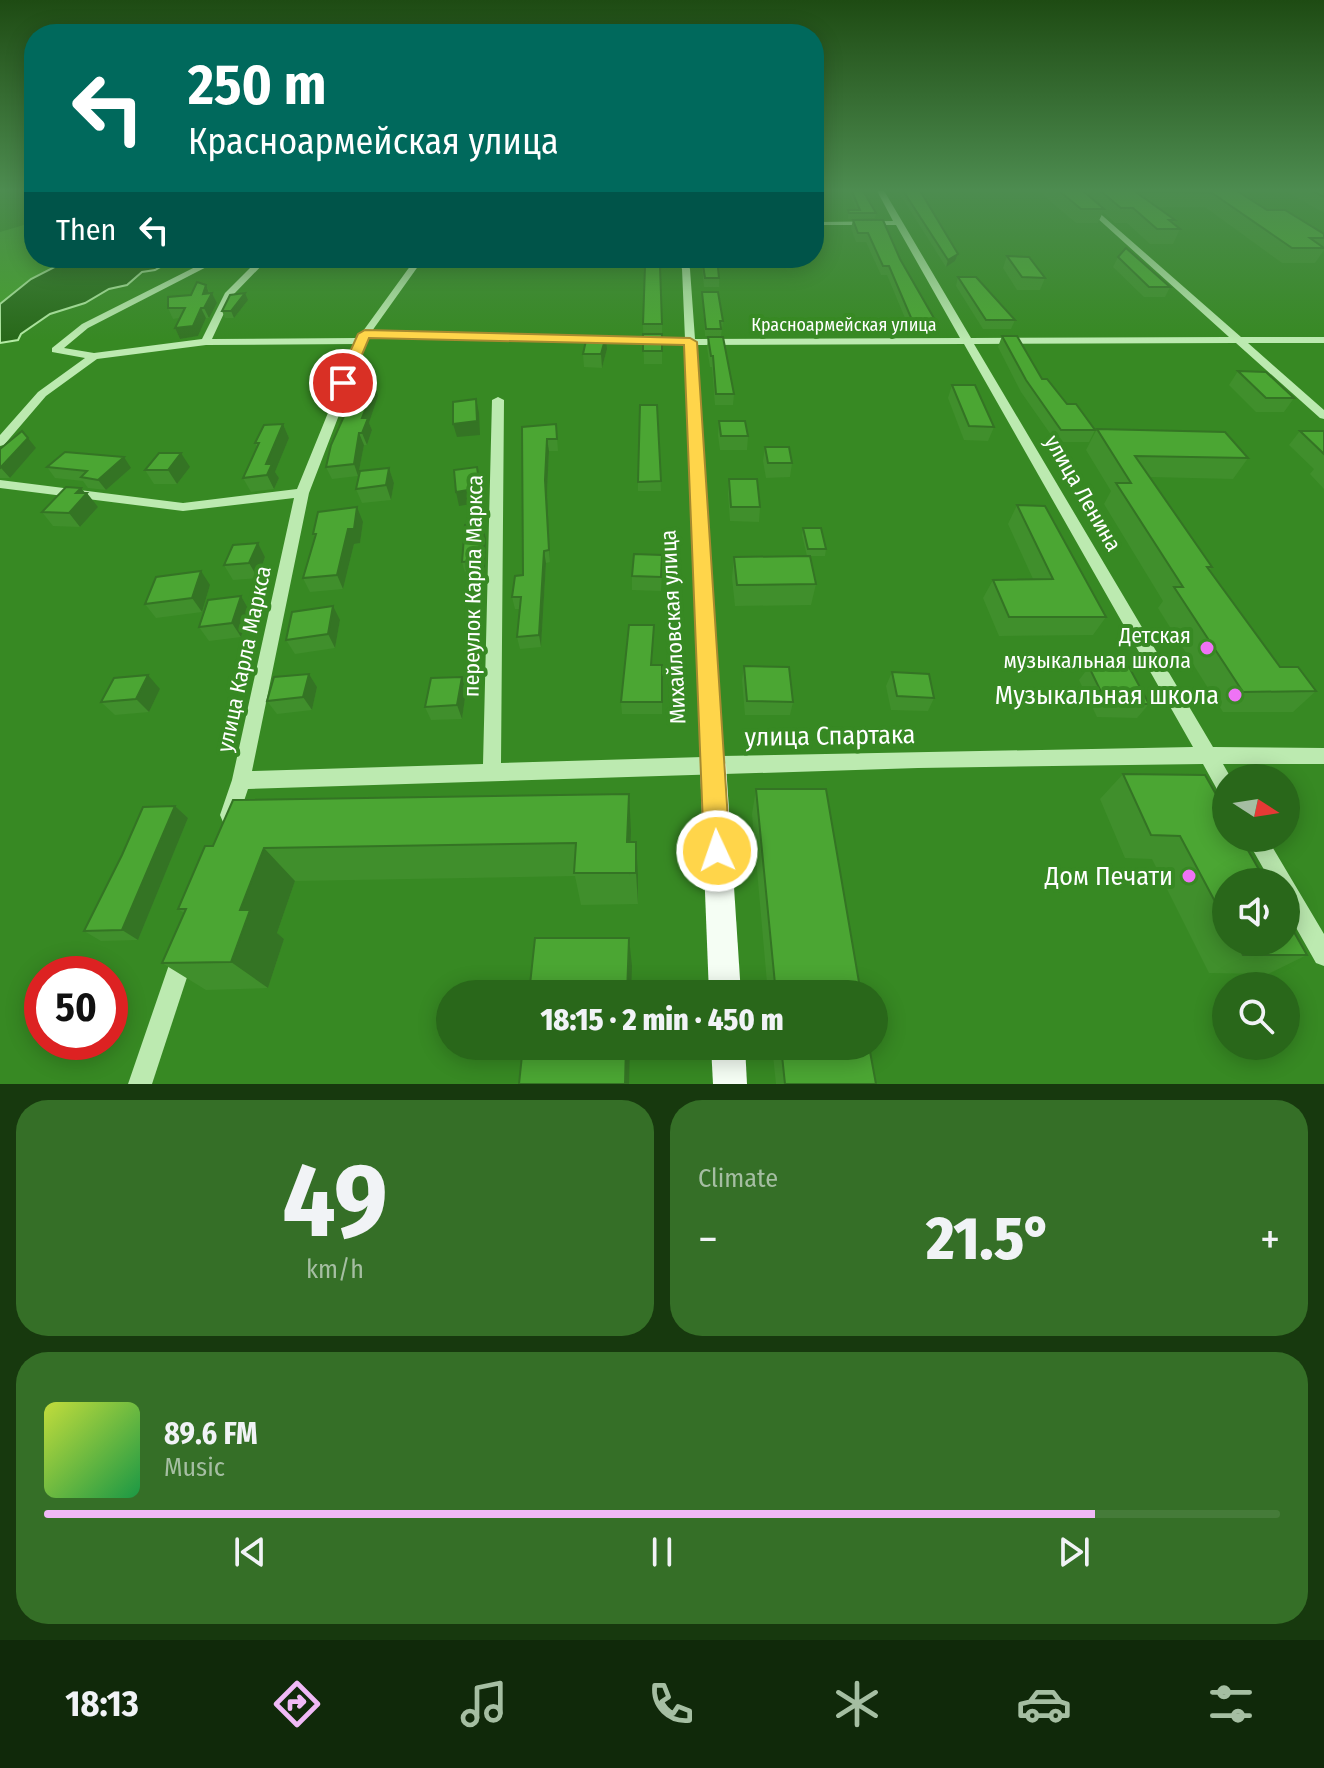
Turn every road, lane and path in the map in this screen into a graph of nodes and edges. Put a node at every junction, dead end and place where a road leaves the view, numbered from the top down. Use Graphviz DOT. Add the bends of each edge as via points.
graph roads {
  1 [pos="909,240"];
  2 [pos="1125,240"];
  3 [pos="200,268"];
  4 [pos="255,268"];
  5 [pos="413,268"];
  6 [pos="686,268"];
  7 [pos="363,337"];
  8 [pos="967,340"];
  9 [pos="1238,340"];
  10 [pos="1324,340"];
  11 [pos="206,342"];
  12 [pos="690,342"];
  13 [pos="94,356"];
  14 [pos="498,400"];
  15 [pos="1324,416"];
  16 [pos="0,442"];
  17 [pos="0,484"];
  18 [pos="302,493"];
  19 [pos="1207,755"];
  20 [pos="1324,756"];
  21 [pos="1212,764"];
  22 [pos="713,765"];
  23 [pos="492,773"];
  24 [pos="241,780"];
  25 [pos="226,825"];
  26 [pos="1300,914"];
  27 [pos="186,946"];
  28 [pos="1324,955"];
  29 [pos="724,980"];
  30 [pos="729,1060"];
  31 [pos="140,1084"];
  32 [pos="730,1084"];
  1 -- 8 [label="street, улица Ленина"];
  2 -- 9 [label="street"];
  3 -- 13 [label="street, Красноармейская улица" via="85,326 56,350"];
  4 -- 11 [label="street" via="228,295"];
  5 -- 7 [label="street, улица Карла Маркса"];
  6 -- 12 [label="street, Михайловская улица"];
  7 -- 11 [label="street, Красноармейская улица"];
  7 -- 12 [label="street, Красноармейская улица"];
  7 -- 18 [label="street, улица Карла Маркса"];
  8 -- 9 [label="street, Красноармейская улица"];
  8 -- 12 [label="street, Красноармейская улица"];
  8 -- 19 [label="street, улица Ленина"];
  9 -- 10 [label="street, Красноармейская улица"];
  9 -- 15 [label="street"];
  11 -- 13 [label="street, Красноармейская улица"];
  12 -- 22 [label="street, Михайловская улица"];
  13 -- 16 [label="street" via="42,394"];
  14 -- 23 [label="street, переулок Карла Маркса"];
  17 -- 18 [label="street" via="183,507"];
  18 -- 24 [label="street, улица Карла Маркса"];
  19 -- 20 [label="street, улица Спартака"];
  19 -- 21 [label="street, улица Ленина"];
  19 -- 22 [label="street, улица Спартака"];
  22 -- 23 [label="street, улица Спартака"];
  22 -- 29 [label="main road, Михайловская улица"];
  23 -- 24 [label="street, улица Спартака"];
  24 -- 25 [label="street, улица Карла Маркса"];
  26 -- 28 [label="street"];
  27 -- 31 [label="street"];
  30 -- 32 [label="main road"];
}
